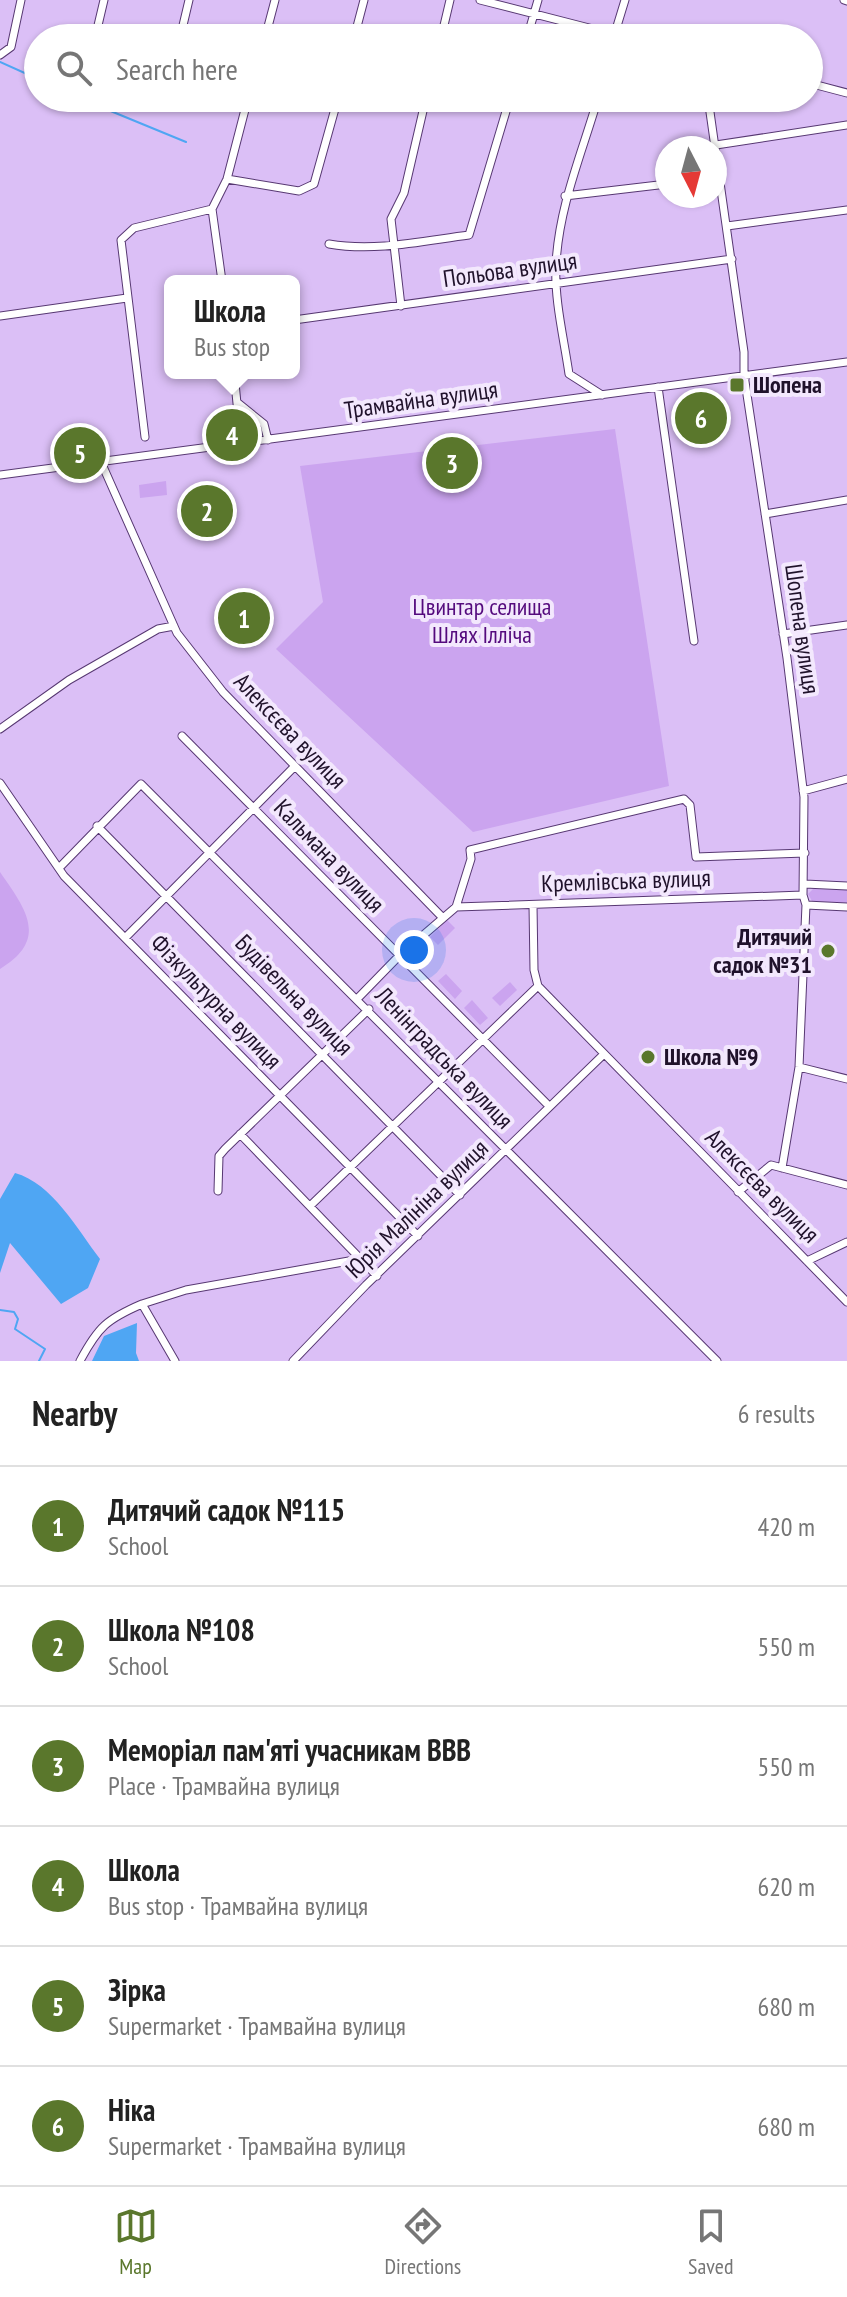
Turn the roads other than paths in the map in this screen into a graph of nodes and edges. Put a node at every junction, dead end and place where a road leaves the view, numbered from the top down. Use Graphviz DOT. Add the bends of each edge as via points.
graph roads {
  1 [pos="21,0"];
  2 [pos="104,0"];
  3 [pos="189,0"];
  4 [pos="275,0"];
  5 [pos="364,0"];
  6 [pos="450,0"];
  7 [pos="480,0"];
  8 [pos="538,0"];
  9 [pos="625,0"];
  10 [pos="534,14"];
  11 [pos="98,24"];
  12 [pos="183,24"];
  13 [pos="269,24"];
  14 [pos="358,24"];
  15 [pos="444,24"];
  16 [pos="531,24"];
  17 [pos="570,24"];
  18 [pos="618,24"];
  19 [pos="0,55"];
  20 [pos="823,87"];
  21 [pos="847,93"];
  22 [pos="244,112"];
  23 [pos="334,112"];
  24 [pos="423,112"];
  25 [pos="506,112"];
  26 [pos="593,112"];
  27 [pos="710,112"];
  28 [pos="847,125"];
  29 [pos="714,136"];
  30 [pos="727,143"];
  31 [pos="227,179"];
  32 [pos="655,185"];
  33 [pos="565,196"];
  34 [pos="724,208"];
  35 [pos="212,209"];
  36 [pos="847,210"];
  37 [pos="727,226"];
  38 [pos="329,244"];
  39 [pos="393,245"];
  40 [pos="732,259"];
  41 [pos="221,275"];
  42 [pos="557,284"];
  43 [pos="127,298"];
  44 [pos="401,306"];
  45 [pos="0,316"];
  46 [pos="300,319"];
  47 [pos="847,362"];
  48 [pos="744,375"];
  49 [pos="235,379"];
  50 [pos="658,387"];
  51 [pos="602,395"];
  52 [pos="238,403"];
  53 [pos="145,437"];
  54 [pos="268,440"];
  55 [pos="241,444"];
  56 [pos="101,462"];
  57 [pos="0,475"];
  58 [pos="847,500"];
  59 [pos="765,514"];
  60 [pos="847,625"];
  61 [pos="174,626"];
  62 [pos="783,634"];
  63 [pos="694,641"];
  64 [pos="0,729"];
  65 [pos="182,736"];
  66 [pos="295,766"];
  67 [pos="847,779"];
  68 [pos="0,783"];
  69 [pos="803,791"];
  70 [pos="253,807"];
  71 [pos="97,826"];
  72 [pos="209,852"];
  73 [pos="805,853"];
  74 [pos="59,868"];
  75 [pos="805,884"];
  76 [pos="847,886"];
  77 [pos="167,895"];
  78 [pos="803,895"];
  79 [pos="533,905"];
  80 [pos="806,905"];
  81 [pos="847,907"];
  82 [pos="453,909"];
  83 [pos="442,917"];
  84 [pos="125,938"];
  85 [pos="399,956"];
  86 [pos="538,986"];
  87 [pos="358,998"];
  88 [pos="369,1009"];
  89 [pos="482,1038"];
  90 [pos="323,1054"];
  91 [pos="604,1054"];
  92 [pos="799,1067"];
  93 [pos="847,1079"];
  94 [pos="438,1081"];
  95 [pos="280,1095"];
  96 [pos="549,1106"];
  97 [pos="393,1125"];
  98 [pos="240,1134"];
  99 [pos="506,1150"];
  100 [pos="350,1167"];
  101 [pos="782,1168"];
  102 [pos="847,1185"];
  103 [pos="218,1191"];
  104 [pos="738,1192"];
  105 [pos="460,1195"];
  106 [pos="310,1206"];
  107 [pos="418,1236"];
  108 [pos="847,1242"];
  109 [pos="360,1259"];
  110 [pos="807,1261"];
  111 [pos="377,1276"];
  112 [pos="847,1302"];
  113 [pos="142,1304"];
  114 [pos="80,1361"];
  115 [pos="175,1361"];
  116 [pos="293,1361"];
  117 [pos="717,1361"];
  1 -- 19 [label="street" via="11,47"];
  2 -- 11 [label="street"];
  3 -- 12 [label="street"];
  4 -- 13 [label="street"];
  5 -- 14 [label="street"];
  6 -- 15 [label="street"];
  7 -- 10 [label="street"];
  8 -- 10 [label="street"];
  9 -- 18 [label="street"];
  10 -- 16 [label="street"];
  10 -- 17 [label="street"];
  20 -- 21 [label="street"];
  22 -- 31 [label="street"];
  23 -- 31 [label="street" via="314,184 299,191"];
  24 -- 39 [label="street" via="404,193 391,219"];
  25 -- 39 [label="street" via="469,235"];
  26 -- 33 [label="street"];
  27 -- 29 [label="street, Шопена вулиця"];
  28 -- 30 [label="street"];
  31 -- 35 [label="street"];
  32 -- 33 [label="street"];
  33 -- 42 [label="street"];
  34 -- 37 [label="street, Шопена вулиця"];
  35 -- 41 [label="street"];
  35 -- 43 [label="street" via="134,228 121,240"];
  36 -- 37 [label="street"];
  37 -- 40 [label="street, Шопена вулиця"];
  38 -- 39 [label="street"];
  39 -- 44 [label="street"];
  40 -- 42 [label="street, Польова вулиця"];
  40 -- 48 [label="street, Шопена вулиця"];
  42 -- 44 [label="street, Польова вулиця"];
  42 -- 51 [label="street" via="569,374"];
  43 -- 45 [label="street"];
  43 -- 53 [label="street"];
  44 -- 46 [label="street, Польова вулиця"];
  47 -- 48 [label="street, Трамвайна вулиця"];
  48 -- 50 [label="street, Трамвайна вулиця"];
  48 -- 59 [label="street, Шопена вулиця"];
  49 -- 52 [label="street"];
  50 -- 51 [label="street, Трамвайна вулиця"];
  50 -- 63 [label="street"];
  51 -- 54 [label="street, Трамвайна вулиця"];
  52 -- 54 [label="street" via="264,424"];
  52 -- 55 [label="street"];
  54 -- 55 [label="street, Трамвайна вулиця"];
  55 -- 56 [label="street, Трамвайна вулиця"];
  56 -- 57 [label="street, Трамвайна вулиця"];
  56 -- 61 [label="street, Алексєєва вулиця"];
  58 -- 59 [label="street"];
  59 -- 62 [label="street, Шопена вулиця"];
  60 -- 62 [label="street"];
  61 -- 64 [label="street" via="158,629 69,680"];
  61 -- 66 [label="street, Алексєєва вулиця" via="223,692"];
  62 -- 69 [label="street, Шопена вулиця"];
  65 -- 70 [label="street, Кальмана вулиця"];
  66 -- 70 [label="street"];
  66 -- 83 [label="street, Алексєєва вулиця"];
  67 -- 69 [label="street"];
  68 -- 74 [label="street, Фiзкультурна вулиця"];
  69 -- 73 [label="street, Шопена вулиця"];
  70 -- 72 [label="street"];
  70 -- 85 [label="street, Кальмана вулиця"];
  71 -- 72 [label="street, Ленінградська вулиця" via="141,784"];
  71 -- 74 [label="street"];
  71 -- 77 [label="street, Будівельна вулиця"];
  72 -- 77 [label="street"];
  72 -- 87 [label="street, Ленінградська вулиця"];
  73 -- 75 [label="street, Шопена вулиця"];
  73 -- 82 [label="street" via="696,857 690,805 684,799 470,850"];
  74 -- 84 [label="street, Фiзкультурна вулиця"];
  75 -- 76 [label="street"];
  75 -- 78 [label="street, Шопена вулиця"];
  77 -- 84 [label="street"];
  77 -- 90 [label="street, Будівельна вулиця"];
  78 -- 79 [label="street, Кремлівська вулиця"];
  78 -- 80 [label="street, Шопена вулиця"];
  79 -- 82 [label="street, Кремлівська вулиця"];
  79 -- 86 [label="street"];
  80 -- 81 [label="street"];
  80 -- 92 [label="street, Шопена вулиця"];
  82 -- 83 [label="street"];
  83 -- 85 [label="street"];
  84 -- 95 [label="street, Фiзкультурна вулиця"];
  85 -- 87 [label="street"];
  85 -- 89 [label="street, Кальмана вулиця"];
  86 -- 89 [label="street"];
  86 -- 91 [label="street, Алексєєва вулиця"];
  87 -- 88 [label="street, Ленінградська вулиця"];
  88 -- 90 [label="street"];
  88 -- 94 [label="street, Ленінградська вулиця"];
  89 -- 94 [label="street"];
  89 -- 96 [label="street, Кальмана вулиця"];
  90 -- 95 [label="street"];
  90 -- 97 [label="street, Будівельна вулиця"];
  91 -- 96 [label="street, Юрія Малініна вулиця"];
  91 -- 104 [label="street, Алексєєва вулиця"];
  92 -- 93 [label="street"];
  92 -- 101 [label="street, Шопена вулиця"];
  94 -- 97 [label="street"];
  94 -- 99 [label="street, Ленінградська вулиця"];
  95 -- 98 [label="street"];
  95 -- 100 [label="street, Фiзкультурна вулиця"];
  96 -- 99 [label="street, Юрія Малініна вулиця"];
  97 -- 100 [label="street"];
  97 -- 105 [label="street, Будівельна вулиця"];
  98 -- 103 [label="street" via="219,1156"];
  98 -- 106 [label="street"];
  99 -- 105 [label="street, Юрія Малініна вулиця"];
  99 -- 117 [label="street, Ленінградська вулиця"];
  100 -- 106 [label="street"];
  100 -- 107 [label="street, Фiзкультурна вулиця"];
  101 -- 102 [label="street"];
  101 -- 104 [label="street" via="771,1165"];
  104 -- 110 [label="street, Алексєєва вулиця"];
  105 -- 107 [label="street, Юрія Малініна вулиця"];
  106 -- 109 [label="street"];
  107 -- 111 [label="street, Юрія Малініна вулиця"];
  108 -- 110 [label="street"];
  109 -- 111 [label="street"];
  109 -- 113 [label="street" via="186,1290"];
  110 -- 112 [label="street, Алексєєва вулиця"];
  111 -- 116 [label="street, Юрія Малініна вулиця"];
  113 -- 114 [label="street" via="112,1317"];
  113 -- 115 [label="street"];
}
